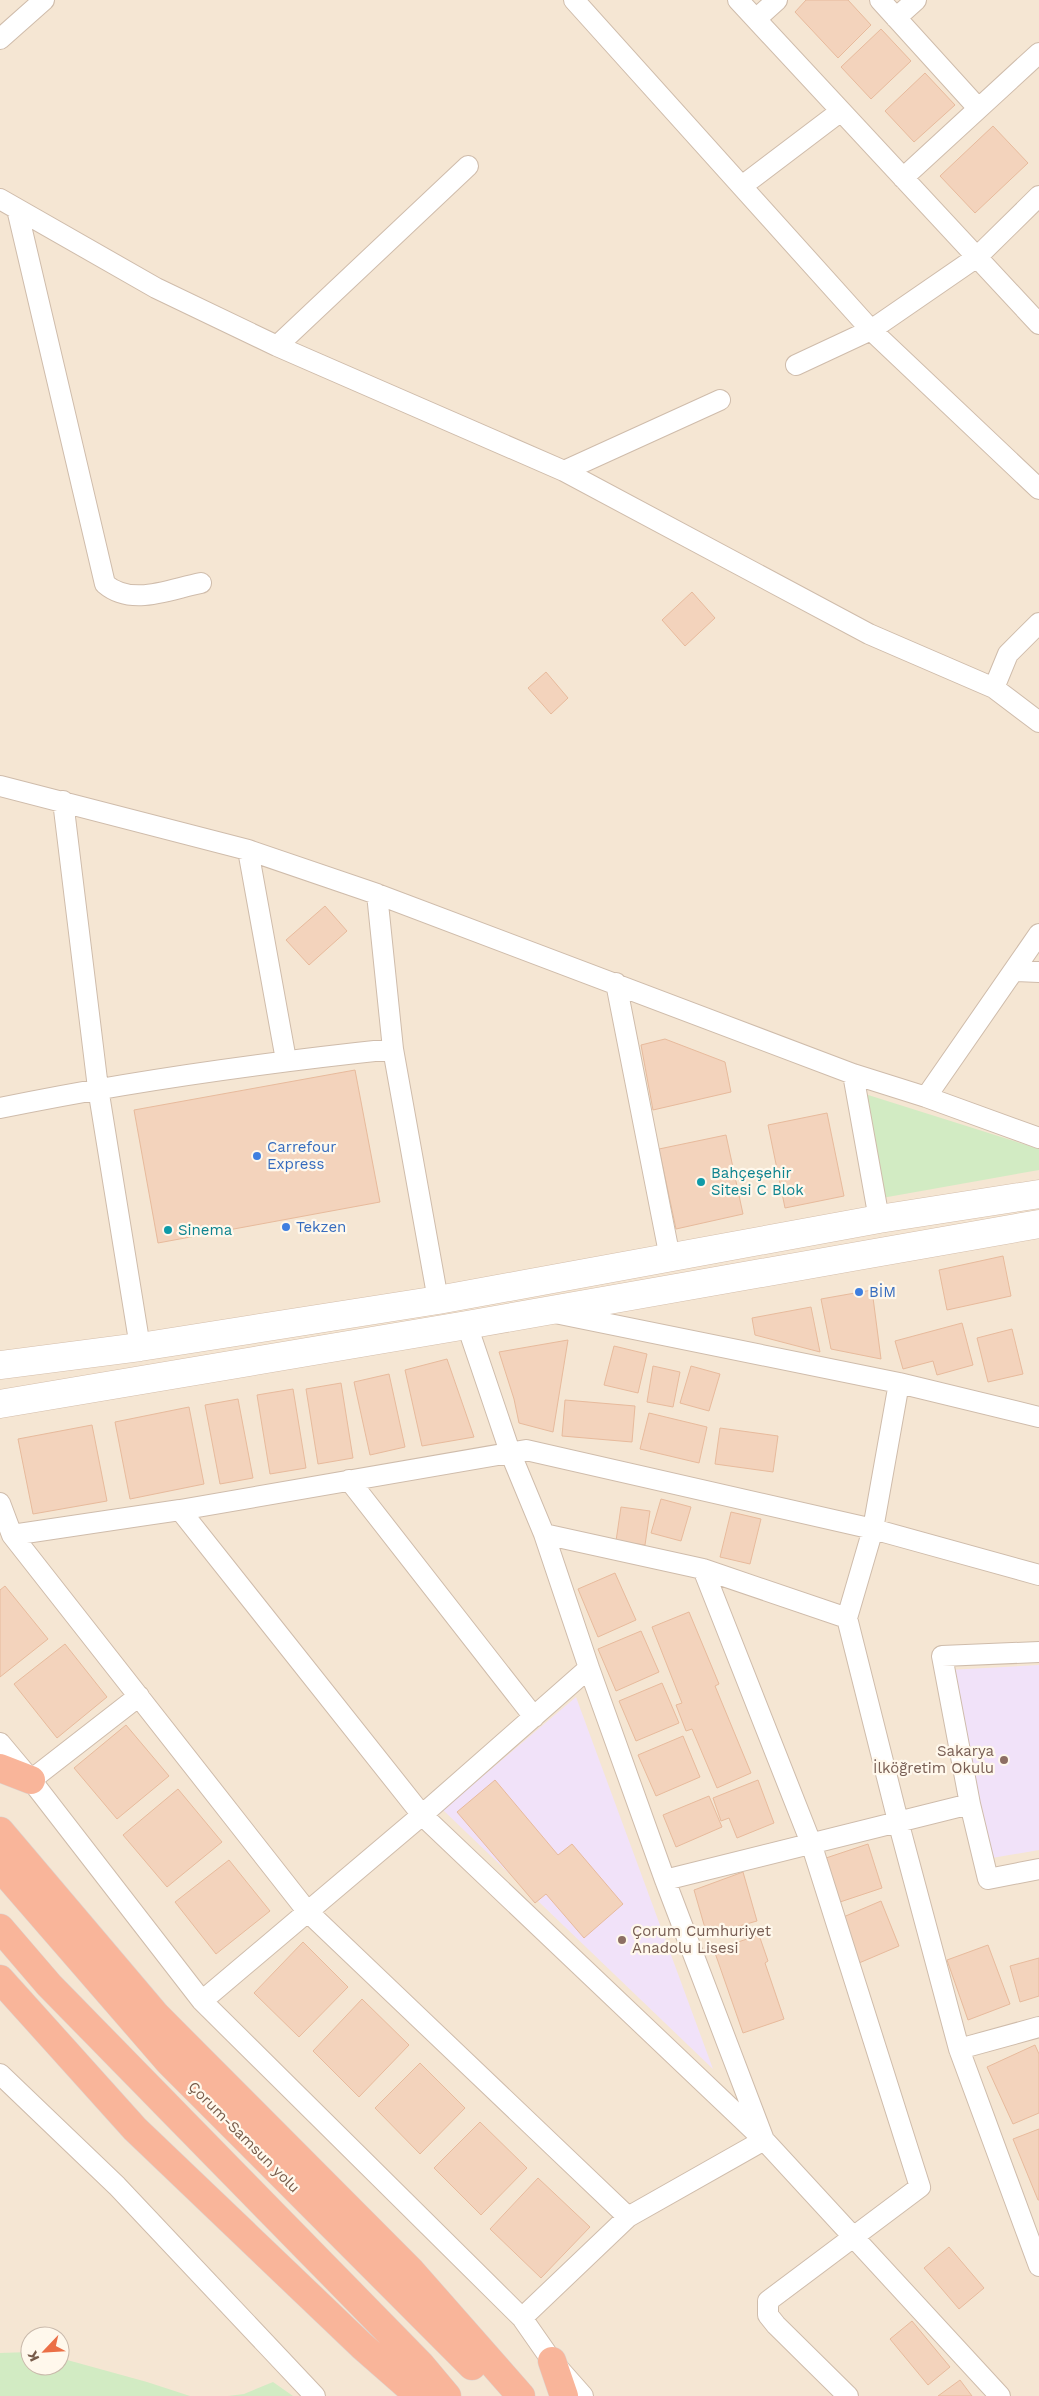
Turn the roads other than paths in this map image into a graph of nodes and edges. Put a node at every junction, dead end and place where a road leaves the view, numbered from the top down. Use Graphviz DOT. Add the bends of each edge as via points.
graph roads {
  1 [pos="44,0"];
  2 [pos="574,0"];
  3 [pos="738,0"];
  4 [pos="777,0"];
  5 [pos="880,0"];
  6 [pos="916,0"];
  7 [pos="896,18"];
  8 [pos="756,19"];
  9 [pos="0,39"];
  10 [pos="1039,53"];
  11 [pos="978,108"];
  12 [pos="841,111"];
  13 [pos="468,166"];
  14 [pos="903,178"];
  15 [pos="742,186"];
  16 [pos="1039,196"];
  17 [pos="8,204"];
  18 [pos="977,257"];
  19 [pos="1039,324"];
  20 [pos="871,330"];
  21 [pos="277,346"];
  22 [pos="796,365"];
  23 [pos="720,400"];
  24 [pos="564,471"];
  25 [pos="1039,489"];
  26 [pos="201,583"];
  27 [pos="1039,623"];
  28 [pos="994,688"];
  29 [pos="1039,722"];
  30 [pos="0,786"];
  31 [pos="63,801"];
  32 [pos="248,850"];
  33 [pos="377,894"];
  34 [pos="1039,934"];
  35 [pos="1015,971"];
  36 [pos="1039,972"];
  37 [pos="616,983"];
  38 [pos="393,1049"];
  39 [pos="286,1060"];
  40 [pos="853,1074"];
  41 [pos="98,1088"];
  42 [pos="926,1097"];
  43 [pos="0,1108"];
  44 [pos="1039,1138"];
  45 [pos="1039,1194"];
  46 [pos="879,1219"];
  47 [pos="1039,1224"];
  48 [pos="670,1258"];
  49 [pos="450,1298"];
  50 [pos="542,1311"];
  51 [pos="455,1327"];
  52 [pos="140,1347"];
  53 [pos="0,1365"];
  54 [pos="899,1383"];
  55 [pos="0,1404"];
  56 [pos="1039,1417"];
  57 [pos="510,1452"];
  58 [pos="349,1480"];
  59 [pos="0,1503"];
  60 [pos="180,1510"];
  61 [pos="872,1529"];
  62 [pos="544,1534"];
  63 [pos="12,1535"];
  64 [pos="703,1569"];
  65 [pos="1039,1575"];
  66 [pos="847,1618"];
  67 [pos="1039,1652"];
  68 [pos="589,1668"];
  69 [pos="139,1696"];
  70 [pos="534,1717"];
  71 [pos="0,1743"];
  72 [pos="0,1768"];
  73 [pos="31,1780"];
  74 [pos="970,1804"];
  75 [pos="422,1815"];
  76 [pos="898,1821"];
  77 [pos="0,1831"];
  78 [pos="811,1843"];
  79 [pos="0,1867"];
  80 [pos="1039,1870"];
  81 [pos="665,1880"];
  82 [pos="307,1911"];
  83 [pos="0,1928"];
  84 [pos="0,1979"];
  85 [pos="202,2001"];
  86 [pos="1039,2026"];
  87 [pos="959,2049"];
  88 [pos="0,2074"];
  89 [pos="764,2140"];
  90 [pos="628,2217"];
  91 [pos="852,2237"];
  92 [pos="1039,2266"];
  93 [pos="522,2318"];
  94 [pos="552,2361"];
  95 [pos="315,2396"];
  96 [pos="419,2396"];
  97 [pos="447,2396"];
  98 [pos="501,2396"];
  99 [pos="521,2396"];
  100 [pos="564,2396"];
  101 [pos="583,2396"];
  102 [pos="848,2396"];
  103 [pos="1000,2396"];
  1 -- 9 [label="street"];
  2 -- 15 [label="street"];
  3 -- 8 [label="street"];
  4 -- 8 [label="street"];
  5 -- 7 [label="street"];
  6 -- 7 [label="street"];
  7 -- 11 [label="street"];
  8 -- 12 [label="street"];
  10 -- 11 [label="street"];
  11 -- 14 [label="street"];
  12 -- 14 [label="street"];
  12 -- 15 [label="street"];
  13 -- 21 [label="street"];
  14 -- 18 [label="street"];
  15 -- 20 [label="street"];
  16 -- 18 [label="street"];
  17 -- 21 [label="street" via="156,288"];
  17 -- 26 [label="street" via="105,584 116,594 139,596"];
  18 -- 19 [label="street"];
  18 -- 20 [label="street"];
  20 -- 22 [label="street"];
  20 -- 25 [label="street"];
  21 -- 24 [label="street"];
  23 -- 24 [label="street"];
  24 -- 28 [label="street" via="869,634"];
  27 -- 28 [label="street" via="1008,654"];
  28 -- 29 [label="street"];
  30 -- 31 [label="street"];
  31 -- 32 [label="street"];
  31 -- 41 [label="street"];
  32 -- 33 [label="street"];
  32 -- 39 [label="street"];
  33 -- 37 [label="street"];
  33 -- 38 [label="street"];
  34 -- 35 [label="street"];
  35 -- 36 [label="street"];
  35 -- 42 [label="street"];
  37 -- 40 [label="street"];
  37 -- 48 [label="street"];
  38 -- 39 [label="street"];
  38 -- 49 [label="street"];
  39 -- 41 [label="street"];
  40 -- 42 [label="street"];
  40 -- 46 [label="street"];
  41 -- 43 [label="street"];
  41 -- 52 [label="street"];
  42 -- 44 [label="street"];
  45 -- 46 [label="main road"];
  46 -- 48 [label="main road"];
  47 -- 50 [label="main road"];
  48 -- 49 [label="main road"];
  49 -- 51 [label="main road"];
  49 -- 52 [label="main road"];
  50 -- 51 [label="main road"];
  50 -- 54 [label="street"];
  51 -- 55 [label="main road"];
  51 -- 57 [label="street"];
  52 -- 53 [label="main road"];
  54 -- 56 [label="street"];
  54 -- 61 [label="street"];
  57 -- 58 [label="street"];
  57 -- 61 [label="street" via="526,1450"];
  57 -- 62 [label="street"];
  58 -- 60 [label="street"];
  58 -- 70 [label="street"];
  59 -- 63 [label="street"];
  60 -- 63 [label="street"];
  60 -- 75 [label="street"];
  61 -- 65 [label="street"];
  61 -- 66 [label="street"];
  62 -- 64 [label="street"];
  62 -- 68 [label="street"];
  63 -- 69 [label="street"];
  64 -- 66 [label="street"];
  64 -- 78 [label="street"];
  66 -- 76 [label="street"];
  67 -- 74 [label="street" via="942,1656"];
  68 -- 70 [label="street"];
  68 -- 81 [label="street"];
  69 -- 73 [label="street"];
  69 -- 82 [label="street"];
  70 -- 75 [label="street"];
  71 -- 73 [label="street"];
  72 -- 73 [label="highway"];
  73 -- 85 [label="street"];
  74 -- 76 [label="street"];
  74 -- 80 [label="street" via="988,1879"];
  75 -- 82 [label="street"];
  75 -- 89 [label="street"];
  76 -- 78 [label="street"];
  76 -- 87 [label="street"];
  77 -- 99 [label="highway" via="156,2015 411,2271"];
  78 -- 81 [label="street"];
  78 -- 91 [label="street" via="920,2187"];
  79 -- 98 [label="highway, Çorum-Samsun yolu" via="169,2062"];
  81 -- 89 [label="street"];
  82 -- 85 [label="street"];
  82 -- 90 [label="street"];
  83 -- 97 [label="highway" via="49,1985 421,2365"];
  84 -- 96 [label="highway" via="134,2129"];
  85 -- 93 [label="street"];
  86 -- 87 [label="street"];
  87 -- 92 [label="street"];
  88 -- 95 [label="street" via="117,2186"];
  89 -- 90 [label="street"];
  89 -- 91 [label="street"];
  90 -- 93 [label="street"];
  91 -- 102 [label="street" via="768,2301 768,2314"];
  91 -- 103 [label="street"];
  93 -- 94 [label="street"];
  94 -- 100 [label="highway"];
  94 -- 101 [label="street"];
}
